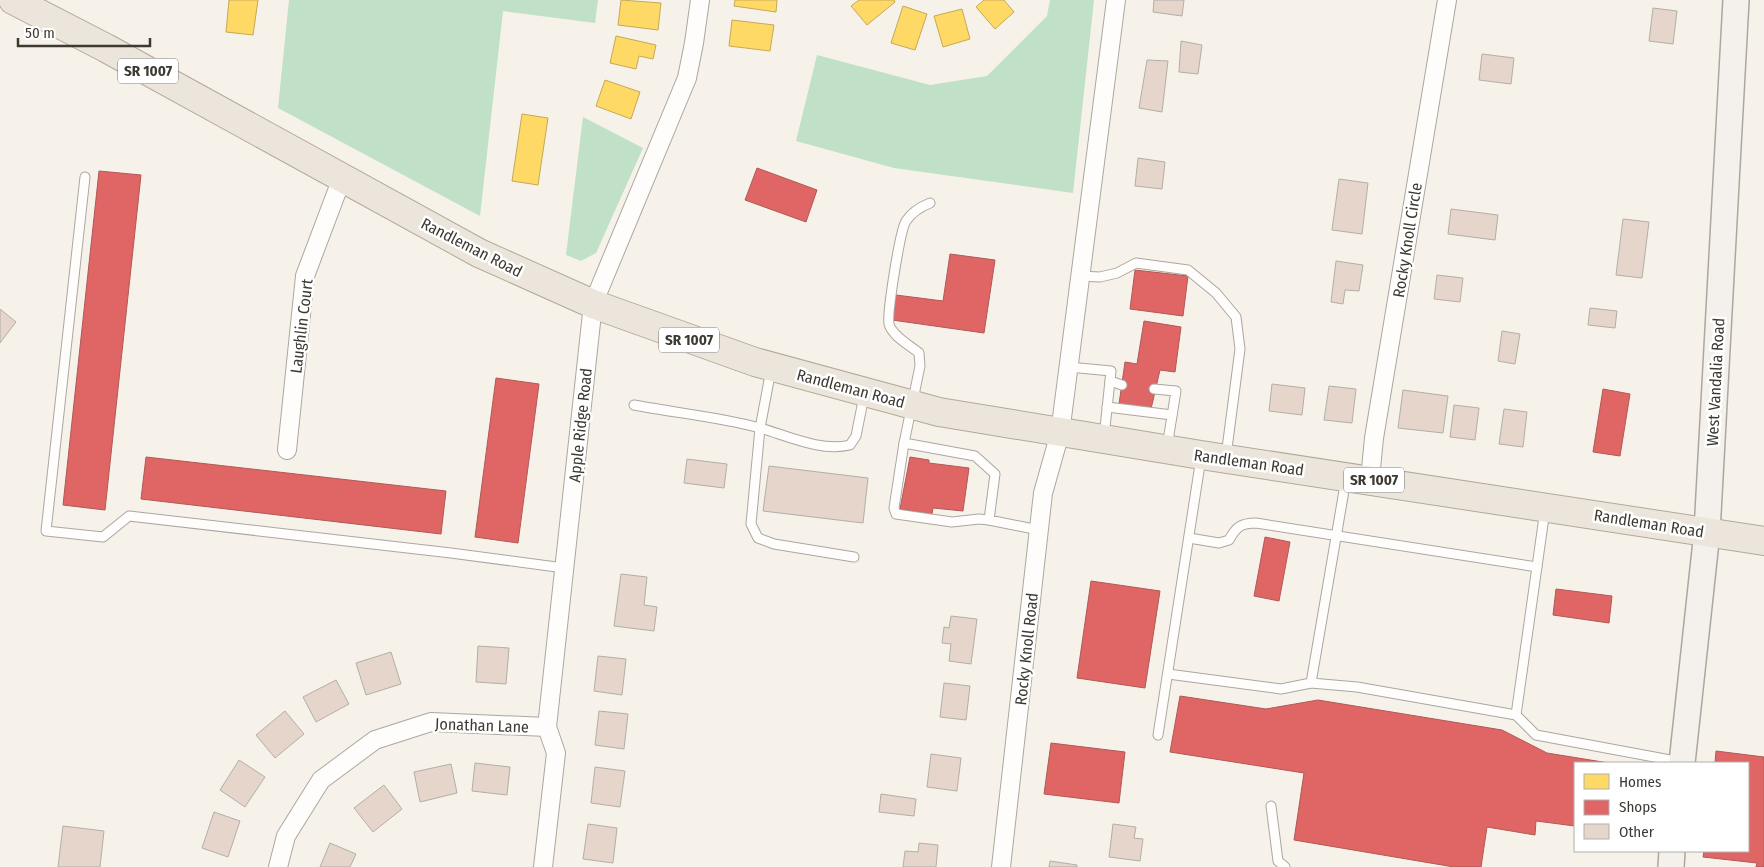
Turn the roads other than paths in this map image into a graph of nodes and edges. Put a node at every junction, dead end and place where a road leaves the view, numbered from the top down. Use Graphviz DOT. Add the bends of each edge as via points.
graph roads {
  1 [pos="13,0"];
  2 [pos="700,0"];
  3 [pos="1116,0"];
  4 [pos="1447,0"];
  5 [pos="1736,0"];
  6 [pos="85,177"];
  7 [pos="342,178"];
  8 [pos="930,203"];
  9 [pos="1080,276"];
  10 [pos="593,304"];
  11 [pos="772,367"];
  12 [pos="1069,367"];
  13 [pos="1110,381"];
  14 [pos="1122,385"];
  15 [pos="1154,389"];
  16 [pos="865,392"];
  17 [pos="634,405"];
  18 [pos="913,405"];
  19 [pos="1108,407"];
  20 [pos="1172,416"];
  21 [pos="760,428"];
  22 [pos="1060,433"];
  23 [pos="1104,439"];
  24 [pos="904,443"];
  25 [pos="1166,449"];
  26 [pos="287,450"];
  27 [pos="1214,457"];
  28 [pos="1358,478"];
  29 [pos="1546,507"];
  30 [pos="989,520"];
  31 [pos="1039,530"];
  32 [pos="1706,532"];
  33 [pos="1337,536"];
  34 [pos="1189,538"];
  35 [pos="1764,541"];
  36 [pos="854,557"];
  37 [pos="1537,567"];
  38 [pos="564,568"];
  39 [pos="1168,674"];
  40 [pos="1311,683"];
  41 [pos="1516,715"];
  42 [pos="547,727"];
  43 [pos="1158,735"];
  44 [pos="1677,762"];
  45 [pos="1682,762"];
  46 [pos="1270,806"];
  47 [pos="1672,852"];
  48 [pos="278,867"];
  49 [pos="543,867"];
  50 [pos="1001,867"];
  51 [pos="1285,867"];
  52 [pos="1671,867"];
  1 -- 7 [label="main road, Randleman Road / SR 1007"];
  2 -- 10 [label="street, Apple Ridge Road" via="686,78"];
  3 -- 9 [label="street"];
  4 -- 28 [label="street, Rocky Knoll Circle" via="1374,438"];
  5 -- 32 [label="main road, West Vandalia Road"];
  6 -- 38 [label="lane" via="46,531 103,538 128,516 451,552"];
  7 -- 10 [label="main road, Randleman Road / SR 1007" via="479,253"];
  7 -- 26 [label="street, Laughlin Court" via="305,276"];
  8 -- 18 [label="lane" via="919,207 903,228 890,311 889,324 894,333 919,353"];
  9 -- 12 [label="street"];
  9 -- 27 [label="lane" via="1100,277 1136,263 1188,270 1216,293 1236,317 1240,349"];
  10 -- 11 [label="main road, Randleman Road / SR 1007"];
  10 -- 38 [label="street, Apple Ridge Road"];
  11 -- 16 [label="main road, Randleman Road / SR 1007"];
  11 -- 21 [label="lane"];
  12 -- 13 [label="lane" via="1111,371"];
  12 -- 22 [label="street"];
  13 -- 14 [label="lane"];
  13 -- 19 [label="lane"];
  15 -- 20 [label="lane" via="1176,391"];
  16 -- 18 [label="main road, Randleman Road / SR 1007"];
  16 -- 21 [label="lane" via="856,436 850,445 839,448 787,438"];
  17 -- 21 [label="lane"];
  18 -- 22 [label="main road, Randleman Road / SR 1007"];
  18 -- 24 [label="lane"];
  19 -- 20 [label="lane"];
  19 -- 23 [label="lane"];
  20 -- 25 [label="lane"];
  21 -- 36 [label="lane" via="751,524 758,538 774,544"];
  22 -- 23 [label="main road, Randleman Road / SR 1007"];
  22 -- 31 [label="street, Rocky Knoll Road" via="1043,493"];
  23 -- 25 [label="main road, Randleman Road / SR 1007"];
  24 -- 30 [label="lane" via="975,456 990,468 995,474"];
  24 -- 30 [label="lane" via="894,508 896,514 952,522"];
  25 -- 27 [label="main road, Randleman Road / SR 1007"];
  27 -- 28 [label="main road, Randleman Road / SR 1007"];
  27 -- 34 [label="lane"];
  28 -- 29 [label="main road, Randleman Road / SR 1007"];
  28 -- 33 [label="lane"];
  29 -- 32 [label="main road, Randleman Road / SR 1007"];
  29 -- 37 [label="lane"];
  30 -- 31 [label="lane"];
  31 -- 50 [label="street, Rocky Knoll Road"];
  32 -- 35 [label="main road, Randleman Road / SR 1007"];
  32 -- 45 [label="main road, West Vandalia Road"];
  33 -- 34 [label="lane" via="1244,523 1229,540 1219,543"];
  33 -- 37 [label="lane"];
  33 -- 40 [label="lane"];
  34 -- 39 [label="lane"];
  37 -- 41 [label="lane"];
  38 -- 42 [label="street, Apple Ridge Road"];
  39 -- 40 [label="lane" via="1281,689"];
  39 -- 43 [label="lane"];
  40 -- 41 [label="lane" via="1357,687"];
  41 -- 44 [label="lane" via="1536,735"];
  42 -- 48 [label="street, Jonathan Lane" via="431,722 376,740 321,780 286,836"];
  42 -- 49 [label="street, Apple Ridge Road" via="556,753"];
  46 -- 51 [label="lane" via="1278,861"];
  47 -- 52 [label="main road"];
}
